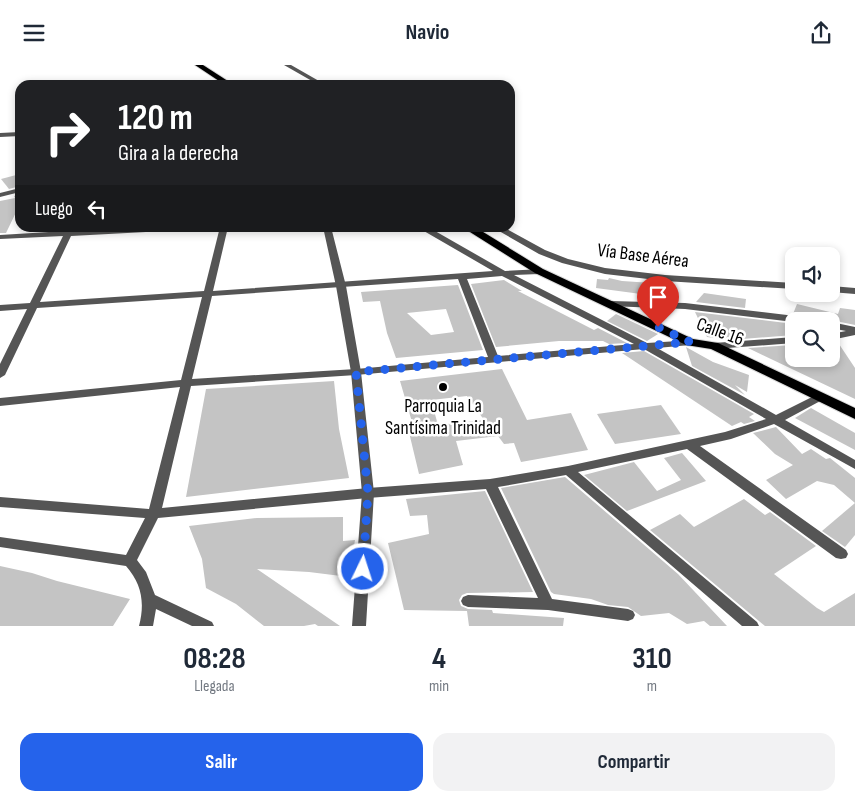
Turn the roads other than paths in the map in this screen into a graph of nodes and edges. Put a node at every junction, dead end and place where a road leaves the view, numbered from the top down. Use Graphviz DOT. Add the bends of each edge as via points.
graph roads {
  1 [pos="198,65"];
  2 [pos="287,65"];
  3 [pos="222,80"];
  4 [pos="314,80"];
  5 [pos="15,134"];
  6 [pos="0,135"];
  7 [pos="15,191"];
  8 [pos="0,195"];
  9 [pos="50,232"];
  10 [pos="69,232"];
  11 [pos="223,232"];
  12 [pos="328,232"];
  13 [pos="430,232"];
  14 [pos="475,232"];
  15 [pos="505,232"];
  16 [pos="0,237"];
  17 [pos="539,271"];
  18 [pos="504,274"];
  19 [pos="462,277"];
  20 [pos="785,285"];
  21 [pos="341,286"];
  22 [pos="840,290"];
  23 [pos="855,291"];
  24 [pos="208,293"];
  25 [pos="611,304"];
  26 [pos="34,306"];
  27 [pos="0,308"];
  28 [pos="785,318"];
  29 [pos="840,327"];
  30 [pos="855,331"];
  31 [pos="840,335"];
  32 [pos="785,341"];
  33 [pos="690,342"];
  34 [pos="644,345"];
  35 [pos="714,346"];
  36 [pos="494,358"];
  37 [pos="356,372"];
  38 [pos="0,375"];
  39 [pos="187,383"];
  40 [pos="820,397"];
  41 [pos="0,402"];
  42 [pos="855,415"];
  43 [pos="778,419"];
  44 [pos="689,444"];
  45 [pos="855,465"];
  46 [pos="568,470"];
  47 [pos="490,485"];
  48 [pos="368,493"];
  49 [pos="0,502"];
  50 [pos="154,514"];
  51 [pos="0,542"];
  52 [pos="842,554"];
  53 [pos="130,561"];
  54 [pos="150,599"];
  55 [pos="468,601"];
  56 [pos="548,604"];
  57 [pos="628,615"];
  58 [pos="146,626"];
  59 [pos="207,626"];
  60 [pos="359,626"];
  61 [pos="752,626"];
  1 -- 3 [label="main road"];
  2 -- 4 [label="street"];
  5 -- 6 [label="street"];
  7 -- 8 [label="street"];
  9 -- 16 [label="street"];
  10 -- 26 [label="street"];
  11 -- 24 [label="street"];
  12 -- 21 [label="street"];
  13 -- 18 [label="street"];
  14 -- 17 [label="main road, Calle 16"];
  15 -- 20 [label="street, Vía Base Aérea" via="542,253 605,271"];
  17 -- 18 [label="street"];
  17 -- 25 [label="main road, Calle 16"];
  18 -- 19 [label="street"];
  18 -- 34 [label="street"];
  19 -- 21 [label="street"];
  19 -- 36 [label="street"];
  21 -- 24 [label="street"];
  21 -- 37 [label="street"];
  22 -- 23 [label="street"];
  24 -- 26 [label="street"];
  24 -- 39 [label="street"];
  25 -- 28 [label="street" via="685,305"];
  25 -- 33 [label="main road, Calle 16"];
  26 -- 27 [label="street"];
  26 -- 38 [label="street"];
  29 -- 30 [label="street"];
  30 -- 31 [label="street"];
  32 -- 35 [label="street"];
  33 -- 34 [label="street"];
  33 -- 35 [label="main road, Calle 16"];
  34 -- 36 [label="street"];
  34 -- 43 [label="street"];
  35 -- 40 [label="main road, Calle 16"];
  36 -- 37 [label="street"];
  37 -- 39 [label="street"];
  37 -- 48 [label="street"];
  39 -- 41 [label="street"];
  39 -- 50 [label="street"];
  40 -- 42 [label="main road, Calle 16"];
  40 -- 43 [label="street"];
  43 -- 44 [label="street" via="727,436"];
  43 -- 45 [label="street"];
  44 -- 46 [label="street"];
  44 -- 52 [label="street"];
  46 -- 47 [label="street"];
  46 -- 61 [label="street"];
  47 -- 48 [label="street"];
  47 -- 56 [label="street"];
  48 -- 50 [label="street"];
  48 -- 60 [label="street"];
  49 -- 50 [label="street"];
  50 -- 53 [label="street"];
  51 -- 53 [label="street"];
  53 -- 54 [label="street" via="141,572"];
  54 -- 58 [label="street"];
  54 -- 59 [label="street"];
  55 -- 56 [label="street"];
  56 -- 57 [label="street"];
}
